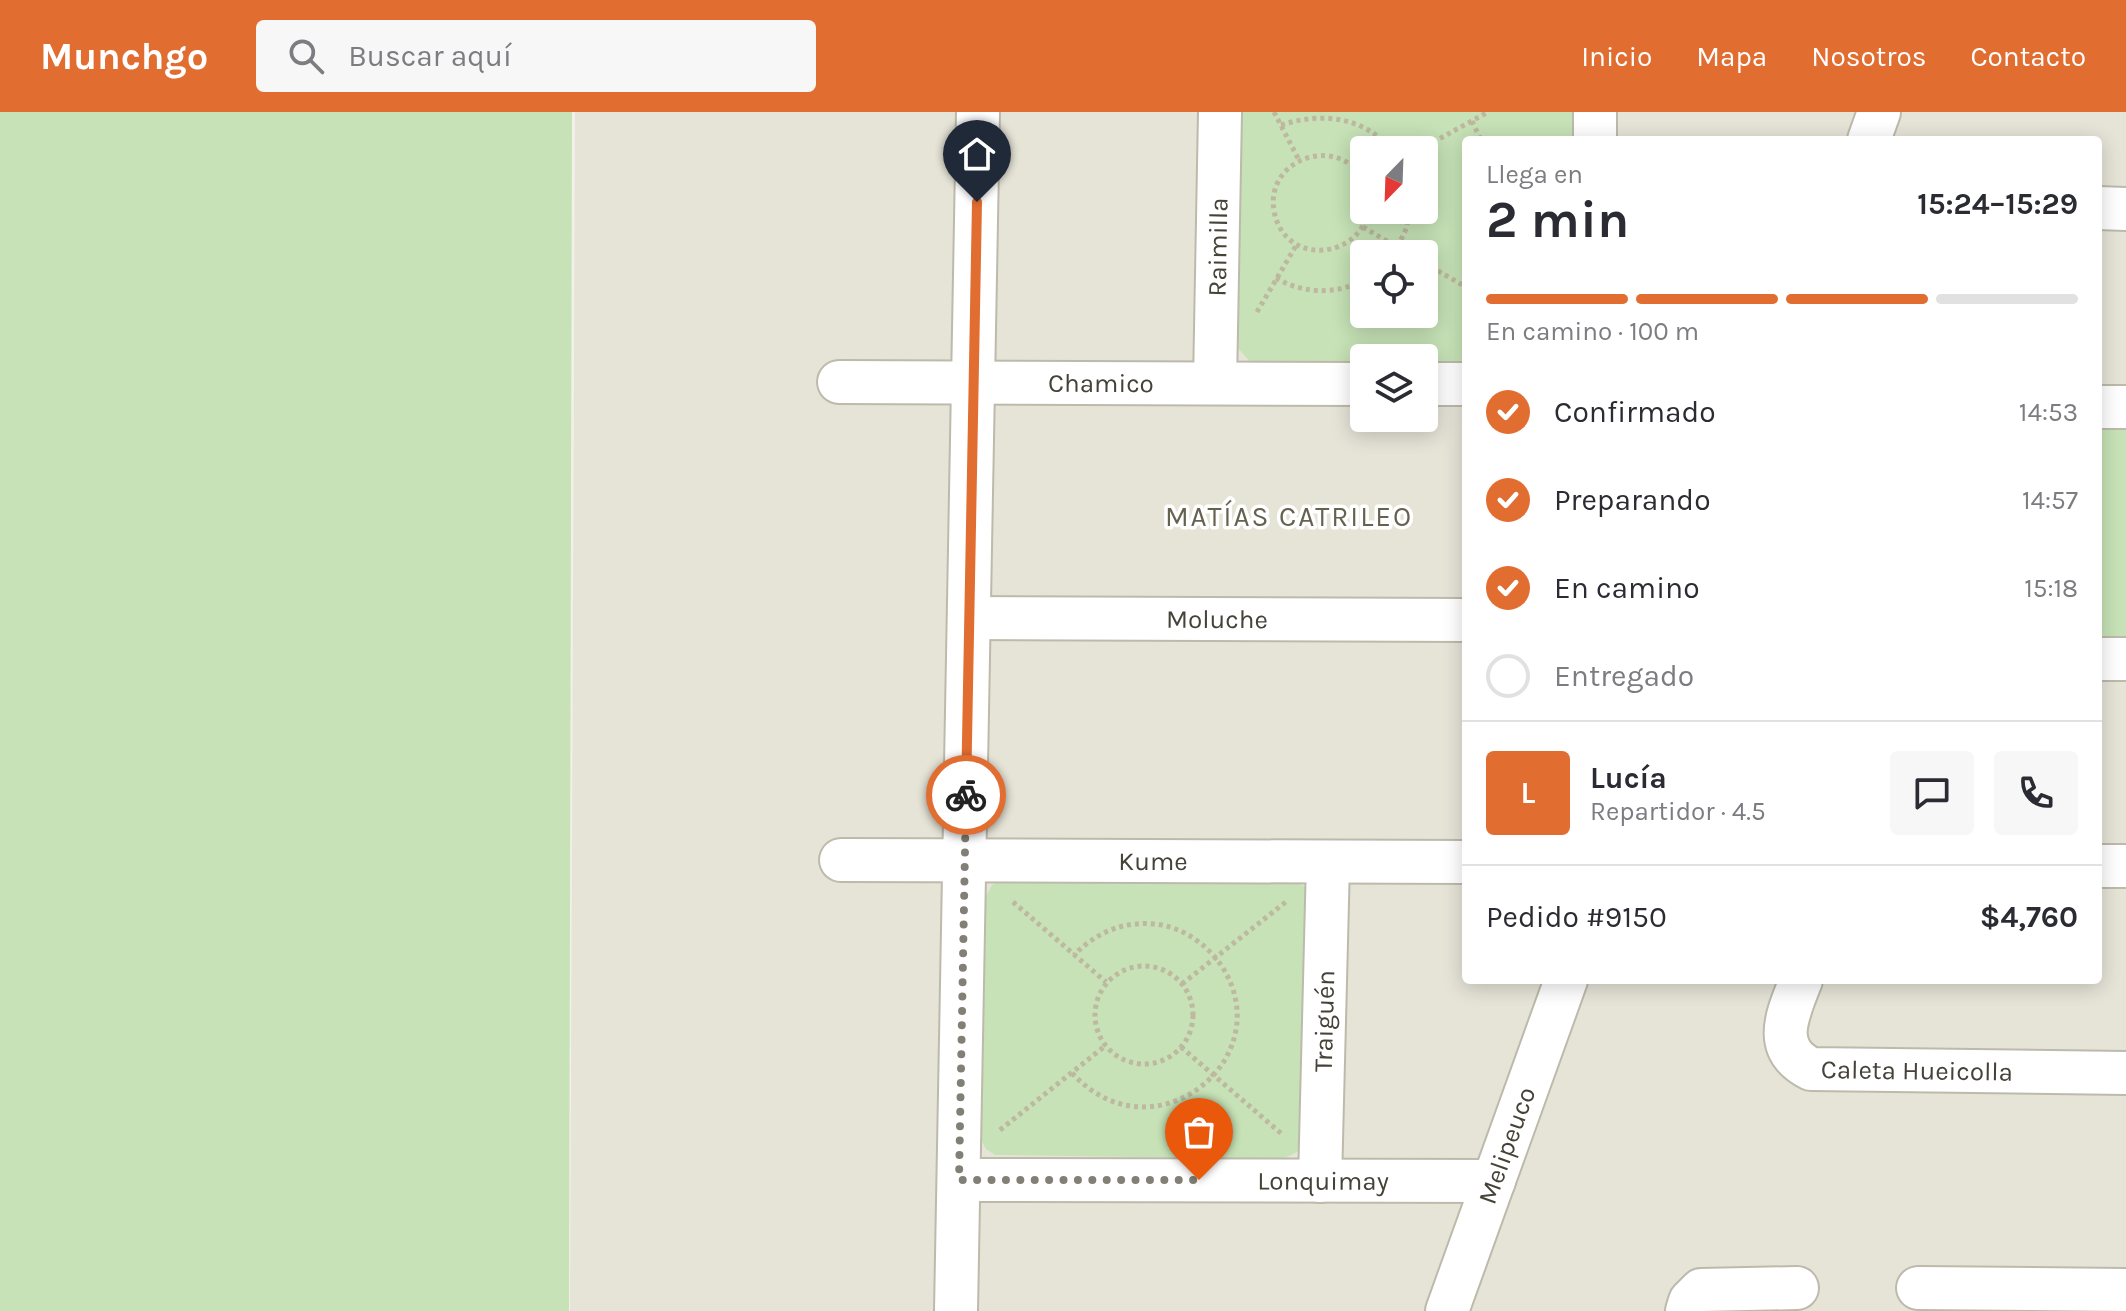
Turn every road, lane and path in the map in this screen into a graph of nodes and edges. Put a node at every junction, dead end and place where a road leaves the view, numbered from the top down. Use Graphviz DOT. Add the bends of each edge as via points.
graph roads {
  1 [pos="978,112"];
  2 [pos="1220,112"];
  3 [pos="1274,112"];
  4 [pos="1488,112"];
  5 [pos="1595,112"];
  6 [pos="1879,112"];
  7 [pos="1472,121"];
  8 [pos="1281,125"];
  9 [pos="1378,136"];
  10 [pos="1479,136"];
  11 [pos="1595,136"];
  12 [pos="1870,136"];
  13 [pos="1438,140"];
  14 [pos="1299,160"];
  15 [pos="1350,164"];
  16 [pos="2102,208"];
  17 [pos="2126,209"];
  18 [pos="1364,224"];
  19 [pos="1363,227"];
  20 [pos="1386,240"];
  21 [pos="1438,271"];
  22 [pos="1276,278"];
  23 [pos="1350,285"];
  24 [pos="1462,285"];
  25 [pos="839,382"];
  26 [pos="973,382"];
  27 [pos="1215,383"];
  28 [pos="1350,384"];
  29 [pos="1438,384"];
  30 [pos="1462,384"];
  31 [pos="2102,407"];
  32 [pos="2126,407"];
  33 [pos="969,618"];
  34 [pos="1462,620"];
  35 [pos="2102,659"];
  36 [pos="2126,659"];
  37 [pos="841,860"];
  38 [pos="965,861"];
  39 [pos="1462,862"];
  40 [pos="1328,865"];
  41 [pos="2102,866"];
  42 [pos="2126,866"];
  43 [pos="1074,955"];
  44 [pos="1216,958"];
  45 [pos="1106,982"];
  46 [pos="1182,984"];
  47 [pos="1565,984"];
  48 [pos="1799,984"];
  49 [pos="1105,1046"];
  50 [pos="1181,1047"];
  51 [pos="1072,1073"];
  52 [pos="2126,1073"];
  53 [pos="1214,1075"];
  54 [pos="959,1171"];
  55 [pos="1320,1174"];
  56 [pos="1494,1181"];
  57 [pos="1797,1288"];
  58 [pos="1918,1288"];
  59 [pos="2126,1290"];
  60 [pos="2050,1300"];
  61 [pos="956,1311"];
  62 [pos="1447,1311"];
  63 [pos="1687,1311"];
  1 -- 26 [label="street"];
  2 -- 27 [label="street, Raimilla"];
  3 -- 8 [label="path"];
  4 -- 7 [label="path"];
  5 -- 11 [label="street"];
  6 -- 12 [label="street"];
  7 -- 10 [label="path"];
  7 -- 13 [label="path"];
  8 -- 9 [label="path" via="1304,116 1341,117"];
  8 -- 14 [label="path"];
  14 -- 15 [label="path" via="1333,155"];
  14 -- 19 [label="path" via="1283,174 1274,194 1276,215 1286,234 1303,247 1330,250 1349,242"];
  16 -- 17 [label="street"];
  18 -- 19 [label="path"];
  19 -- 20 [label="path"];
  21 -- 24 [label="path"];
  22 -- 23 [label="path" via="1317,291"];
  25 -- 26 [label="street, Chamico"];
  26 -- 27 [label="street, Chamico"];
  26 -- 33 [label="street"];
  27 -- 28 [label="street, Chamico"];
  29 -- 30 [label="street"];
  31 -- 32 [label="street"];
  33 -- 34 [label="street, Moluche"];
  33 -- 38 [label="street"];
  35 -- 36 [label="street"];
  37 -- 38 [label="street, Kume"];
  38 -- 40 [label="street, Kume"];
  38 -- 43 [label="path"];
  38 -- 54 [label="street"];
  39 -- 40 [label="street, Kume"];
  40 -- 44 [label="path"];
  40 -- 55 [label="street, Traiguén"];
  41 -- 42 [label="street"];
  43 -- 44 [label="path" via="1109,929 1138,923 1181,931"];
  43 -- 45 [label="path"];
  44 -- 46 [label="path"];
  44 -- 53 [label="path" via="1230,983 1236,1024 1229,1052"];
  45 -- 46 [label="path" via="1141,965 1164,970"];
  45 -- 49 [label="path" via="1094,1011"];
  46 -- 50 [label="path" via="1193,1012"];
  47 -- 56 [label="street, Melipeuco"];
  48 -- 52 [label="street, Caleta Hueicolla" via="1785,1036 1793,1055 1811,1069"];
  49 -- 50 [label="path" via="1122,1059 1143,1064 1164,1060"];
  49 -- 51 [label="path"];
  50 -- 53 [label="path"];
  51 -- 53 [label="path" via="1103,1098 1142,1107 1182,1099"];
  51 -- 54 [label="path"];
  53 -- 55 [label="path"];
  54 -- 55 [label="street, Lonquimay"];
  54 -- 61 [label="street"];
  55 -- 56 [label="street, Lonquimay"];
  56 -- 62 [label="street, Melipeuco"];
  57 -- 63 [label="street" via="1701,1290"];
  58 -- 60 [label="street"];
  59 -- 60 [label="street"];
}
